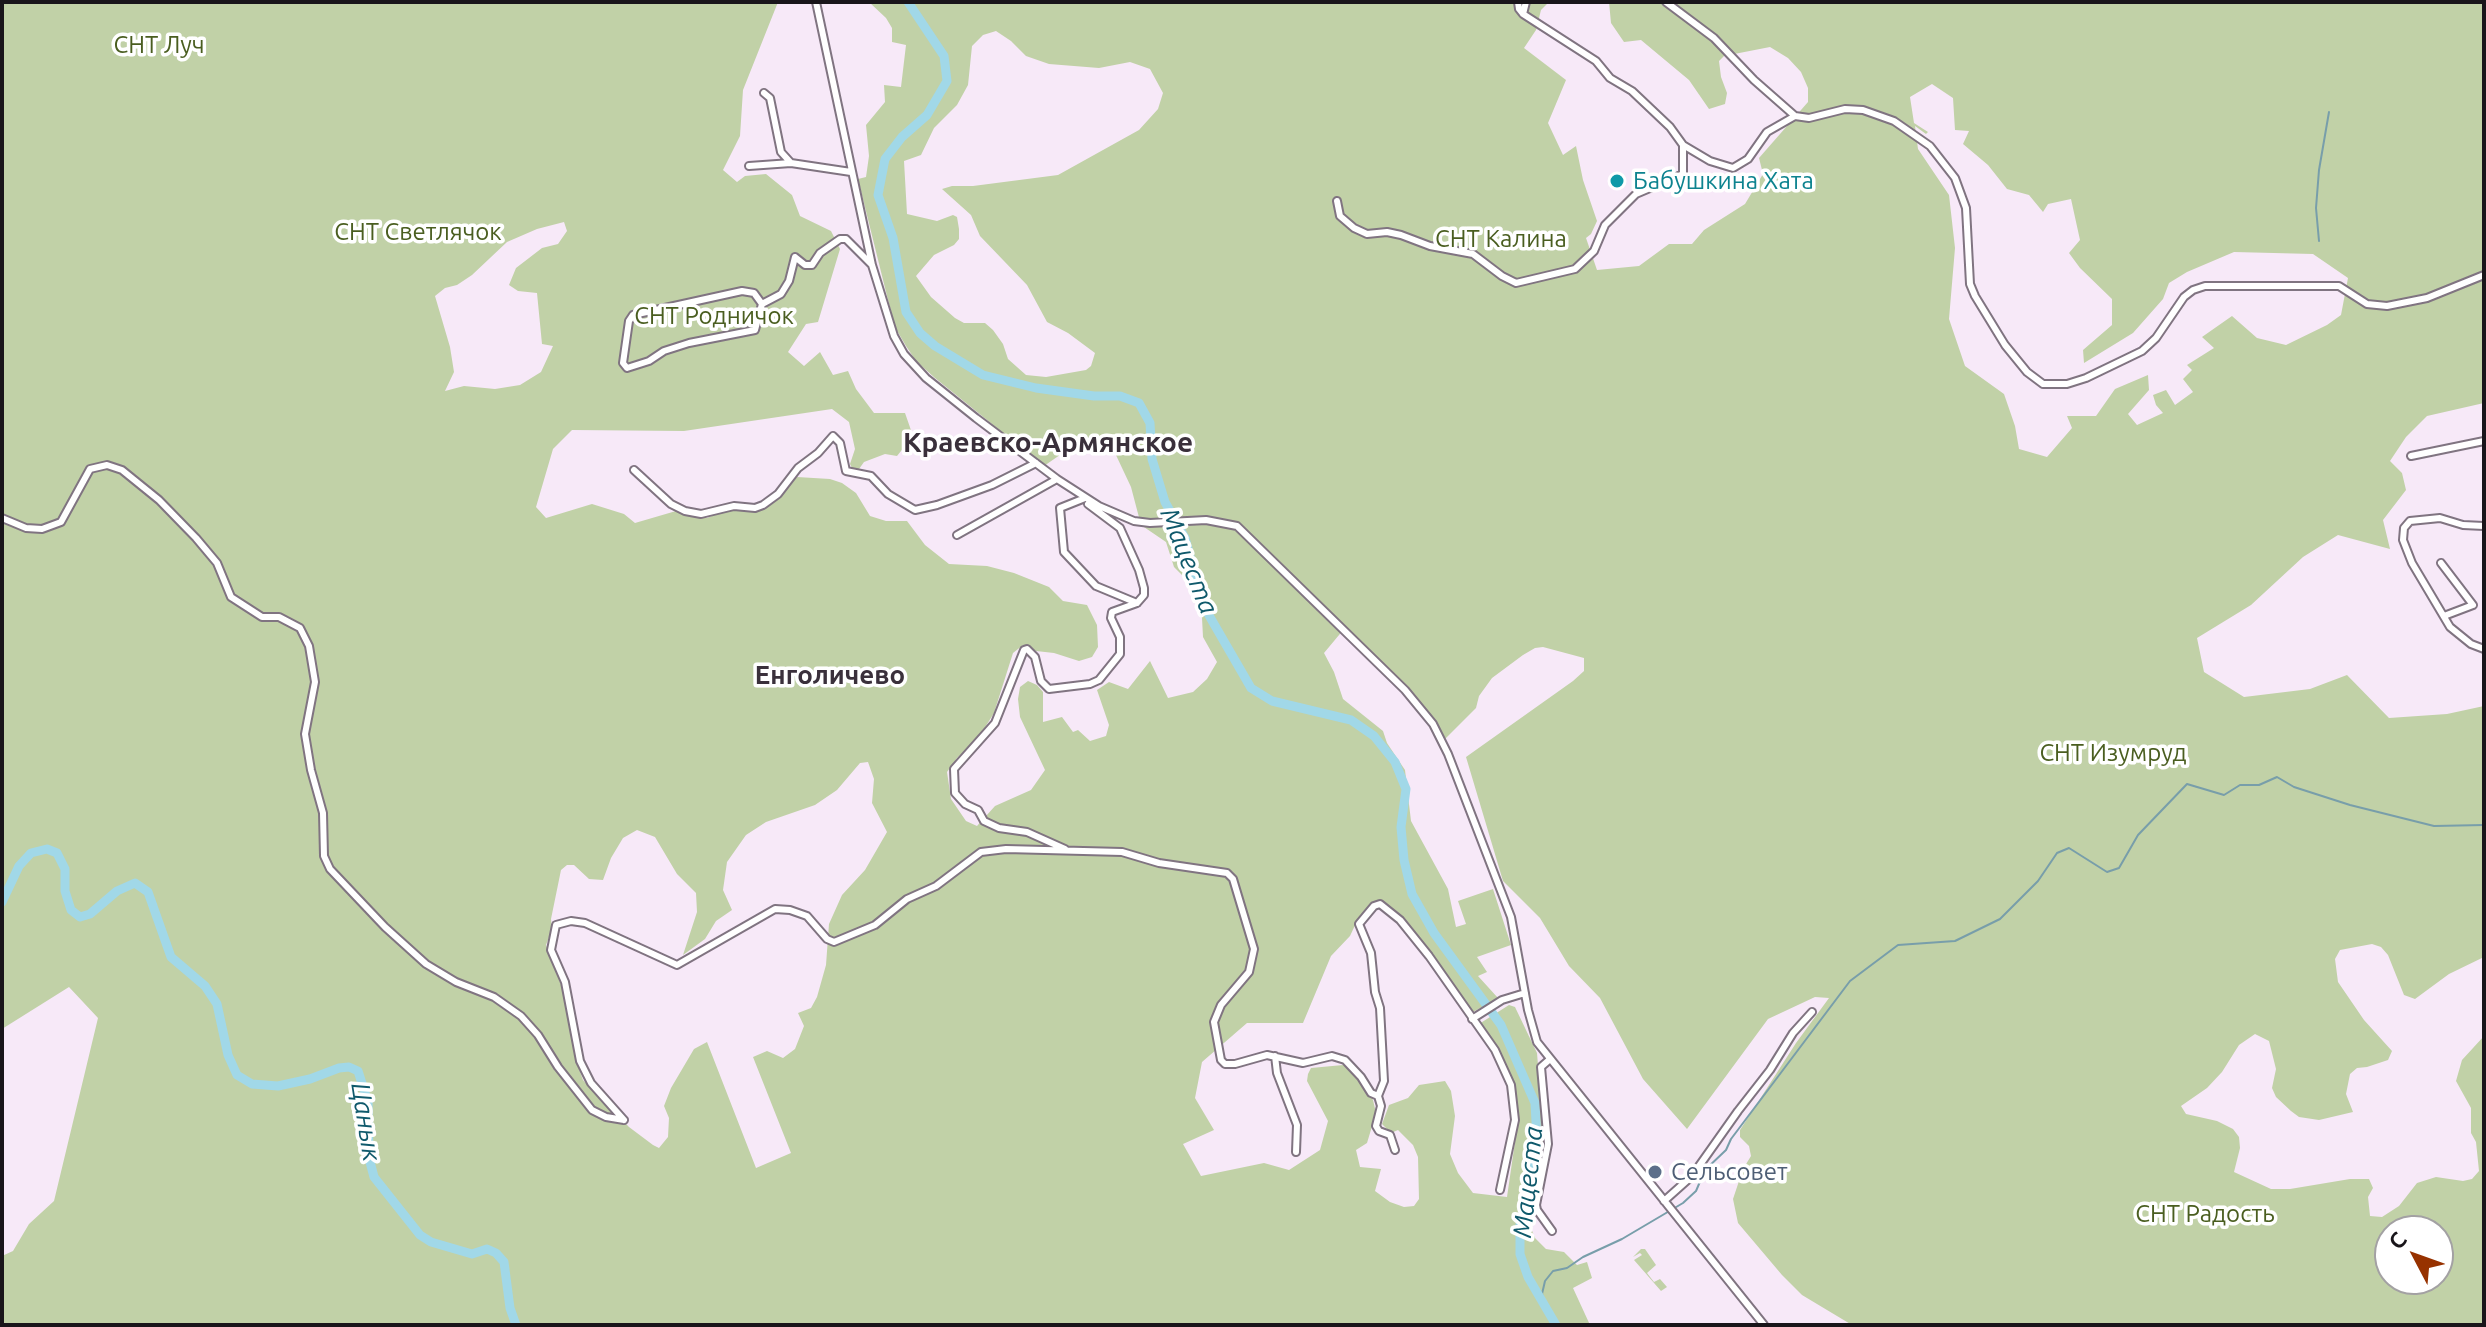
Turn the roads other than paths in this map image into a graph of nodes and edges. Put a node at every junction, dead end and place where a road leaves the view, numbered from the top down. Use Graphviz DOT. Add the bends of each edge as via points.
graph roads {
  1 [pos="816,2"];
  2 [pos="1518,2"];
  3 [pos="1526,2"];
  4 [pos="1666,2"];
  5 [pos="1523,14"];
  6 [pos="764,93"];
  7 [pos="1795,116"];
  8 [pos="1683,145"];
  9 [pos="1691,151"];
  10 [pos="1684,157"];
  11 [pos="791,163"];
  12 [pos="749,166"];
  13 [pos="851,172"];
  14 [pos="1337,201"];
  15 [pos="872,265"];
  16 [pos="2484,275"];
  17 [pos="762,304"];
  18 [pos="2484,441"];
  19 [pos="2411,456"];
  20 [pos="1036,463"];
  21 [pos="634,470"];
  22 [pos="1057,479"];
  23 [pos="1084,499"];
  24 [pos="2,518"];
  25 [pos="2484,526"];
  26 [pos="957,535"];
  27 [pos="2441,563"];
  28 [pos="1137,603"];
  29 [pos="2444,616"];
  30 [pos="2484,649"];
  31 [pos="1068,851"];
  32 [pos="1525,993"];
  33 [pos="1812,1012"];
  34 [pos="1472,1019"];
  35 [pos="1275,1056"];
  36 [pos="1549,1060"];
  37 [pos="1378,1096"];
  38 [pos="1395,1150"];
  39 [pos="1296,1152"];
  40 [pos="1500,1190"];
  41 [pos="1665,1203"];
  42 [pos="1552,1231"];
  43 [pos="1764,1325"];
  1 -- 13 [label="street"];
  2 -- 5 [label="street"];
  3 -- 5 [label="street"];
  4 -- 7 [label="street" via="1714,38"];
  5 -- 8 [label="street" via="1596,61 1661,117"];
  6 -- 11 [label="street" via="770,98 781,152"];
  7 -- 9 [label="street" via="1767,132 1748,159 1733,168"];
  7 -- 16 [label="street" via="1863,110 1904,126 1940,155 1966,208 1975,296 2005,345 2027,372 2048,386 2086,378 2142,351 2184,297 2205,286 2339,286 2367,304 2387,306 2427,298"];
  8 -- 9 [label="street"];
  8 -- 10 [label="street"];
  9 -- 10 [label="street"];
  10 -- 14 [label="street" via="1683,174 1636,194 1605,225 1594,251 1575,269 1516,283 1473,254 1387,232 1367,234 1340,216"];
  11 -- 12 [label="street"];
  11 -- 13 [label="street"];
  13 -- 15 [label="street"];
  15 -- 17 [label="street" via="842,238 812,265 795,257 784,291"];
  15 -- 20 [label="street" via="894,336 911,363"];
  17 -- 17 [label="street" via="754,293 742,291 633,315 623,363 627,368 689,343 757,329"];
  18 -- 19 [label="street"];
  20 -- 21 [label="street" via="992,485 915,510 871,476 846,471 840,443 833,436 763,505 701,514 671,504"];
  20 -- 22 [label="street"];
  22 -- 23 [label="street"];
  22 -- 26 [label="street"];
  23 -- 28 [label="street" via="1126,537 1144,588"];
  23 -- 28 [label="street" via="1060,508 1064,552 1096,586"];
  23 -- 32 [label="street" via="1150,523 1206,520 1243,530 1405,690 1433,724 1448,754 1511,917"];
  24 -- 31 [label="street" via="26,528 61,522 90,469 107,465 122,470 196,538 217,563 231,597 262,617 279,617 300,628 315,682 305,734 330,869 426,964 521,1016 592,1110 606,1117 624,1120 591,1083 580,1061 565,982 551,950 556,925 585,923 677,965 775,909 807,916 834,942 875,925 981,852"];
  25 -- 29 [label="street" via="2425,518 2404,528 2406,550"];
  27 -- 29 [label="street" via="2473,605"];
  28 -- 31 [label="street" via="1112,612 1120,654 1090,684 1049,689 1032,653 1021,652 995,723 954,769 955,793 984,821 1027,832"];
  29 -- 30 [label="street" via="2450,627"];
  31 -- 35 [label="street" via="1122,852 1227,873 1254,949 1249,972 1221,1005 1214,1022 1219,1056 1225,1064 1235,1064"];
  32 -- 34 [label="street"];
  32 -- 36 [label="street" via="1535,1038"];
  33 -- 41 [label="street" via="1692,1176"];
  34 -- 37 [label="street" via="1400,920 1380,904 1374,906 1359,924 1371,953 1380,1008 1384,1081"];
  34 -- 40 [label="street" via="1495,1050 1515,1104"];
  35 -- 37 [label="street" via="1303,1063 1332,1056 1345,1060"];
  35 -- 39 [label="street" via="1297,1125"];
  36 -- 41 [label="street"];
  36 -- 42 [label="street" via="1540,1073 1548,1144 1536,1205"];
  37 -- 38 [label="street" via="1376,1126 1390,1135"];
  41 -- 43 [label="street"];
}
